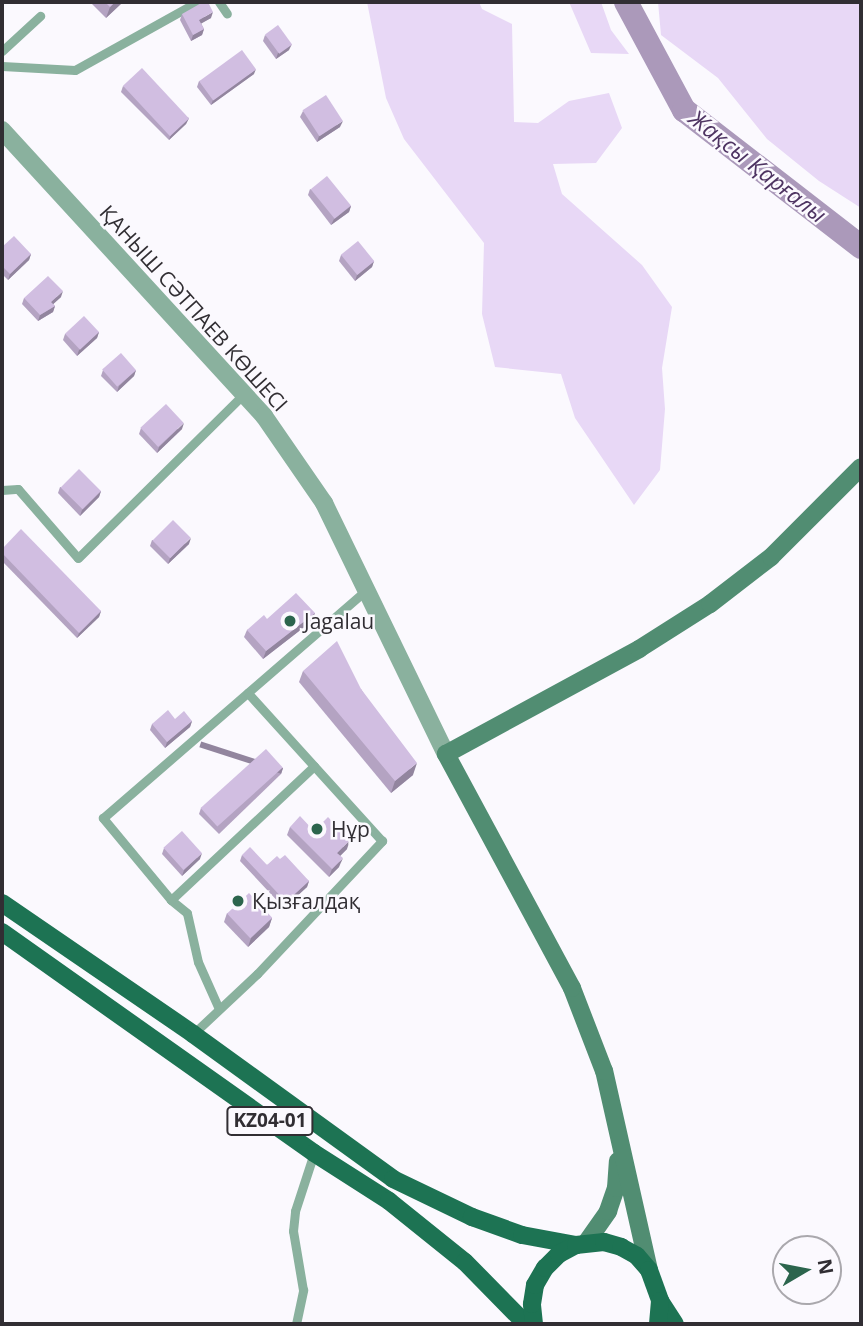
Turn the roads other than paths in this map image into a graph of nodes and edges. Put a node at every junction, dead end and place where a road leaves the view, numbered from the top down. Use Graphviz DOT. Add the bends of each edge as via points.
graph roads {
  1 [pos="197,2"];
  2 [pos="219,2"];
  3 [pos="227,14"];
  4 [pos="40,16"];
  5 [pos="2,51"];
  6 [pos="2,66"];
  7 [pos="2,130"];
  8 [pos="244,394"];
  9 [pos="861,467"];
  10 [pos="2,490"];
  11 [pos="366,590"];
  12 [pos="248,693"];
  13 [pos="446,754"];
  14 [pos="314,766"];
  15 [pos="171,900"];
  16 [pos="2,903"];
  17 [pos="2,932"];
  18 [pos="219,1009"];
  19 [pos="193,1034"];
  20 [pos="620,1144"];
  21 [pos="314,1153"];
  22 [pos="581,1244"];
  23 [pos="649,1270"];
  24 [pos="660,1301"];
  25 [pos="296,1324"];
  26 [pos="526,1324"];
  27 [pos="534,1324"];
  28 [pos="658,1324"];
  29 [pos="675,1324"];
  1 -- 6 [label="lane" via="75,70"];
  2 -- 3 [label="lane"];
  4 -- 5 [label="lane"];
  7 -- 8 [label="street, ҚАНЫШ СӘТПАЕВ КӨШЕСІ"];
  8 -- 10 [label="lane" via="78,558 19,489"];
  8 -- 11 [label="street, ҚАНЫШ СӘТПАЕВ КӨШЕСІ" via="324,503"];
  9 -- 13 [label="main road" via="771,557 710,604 639,649"];
  11 -- 12 [label="lane"];
  11 -- 13 [label="street, ҚАНЫШ СӘТПАЕВ КӨШЕСІ"];
  12 -- 14 [label="lane"];
  12 -- 15 [label="lane" via="103,818"];
  13 -- 20 [label="main road" via="572,988 604,1071"];
  14 -- 15 [label="lane"];
  14 -- 18 [label="lane" via="382,841"];
  15 -- 18 [label="lane" via="187,913 198,962"];
  16 -- 19 [label="main road, KZ04-01"];
  17 -- 21 [label="main road, KZ04-01"];
  18 -- 19 [label="lane"];
  19 -- 22 [label="main road, KZ04-01" via="393,1179 472,1217 523,1235"];
  20 -- 22 [label="main road" via="616,1188 608,1211"];
  20 -- 23 [label="main road"];
  21 -- 25 [label="lane" via="295,1210 293,1231 303,1290"];
  21 -- 26 [label="main road, KZ04-01" via="389,1201 466,1262"];
  22 -- 23 [label="main road, KZ04-01" via="604,1242 621,1247"];
  22 -- 27 [label="main road" via="559,1254 540,1276 532,1304"];
  23 -- 24 [label="main road"];
  24 -- 28 [label="main road"];
  24 -- 29 [label="main road"];
}
